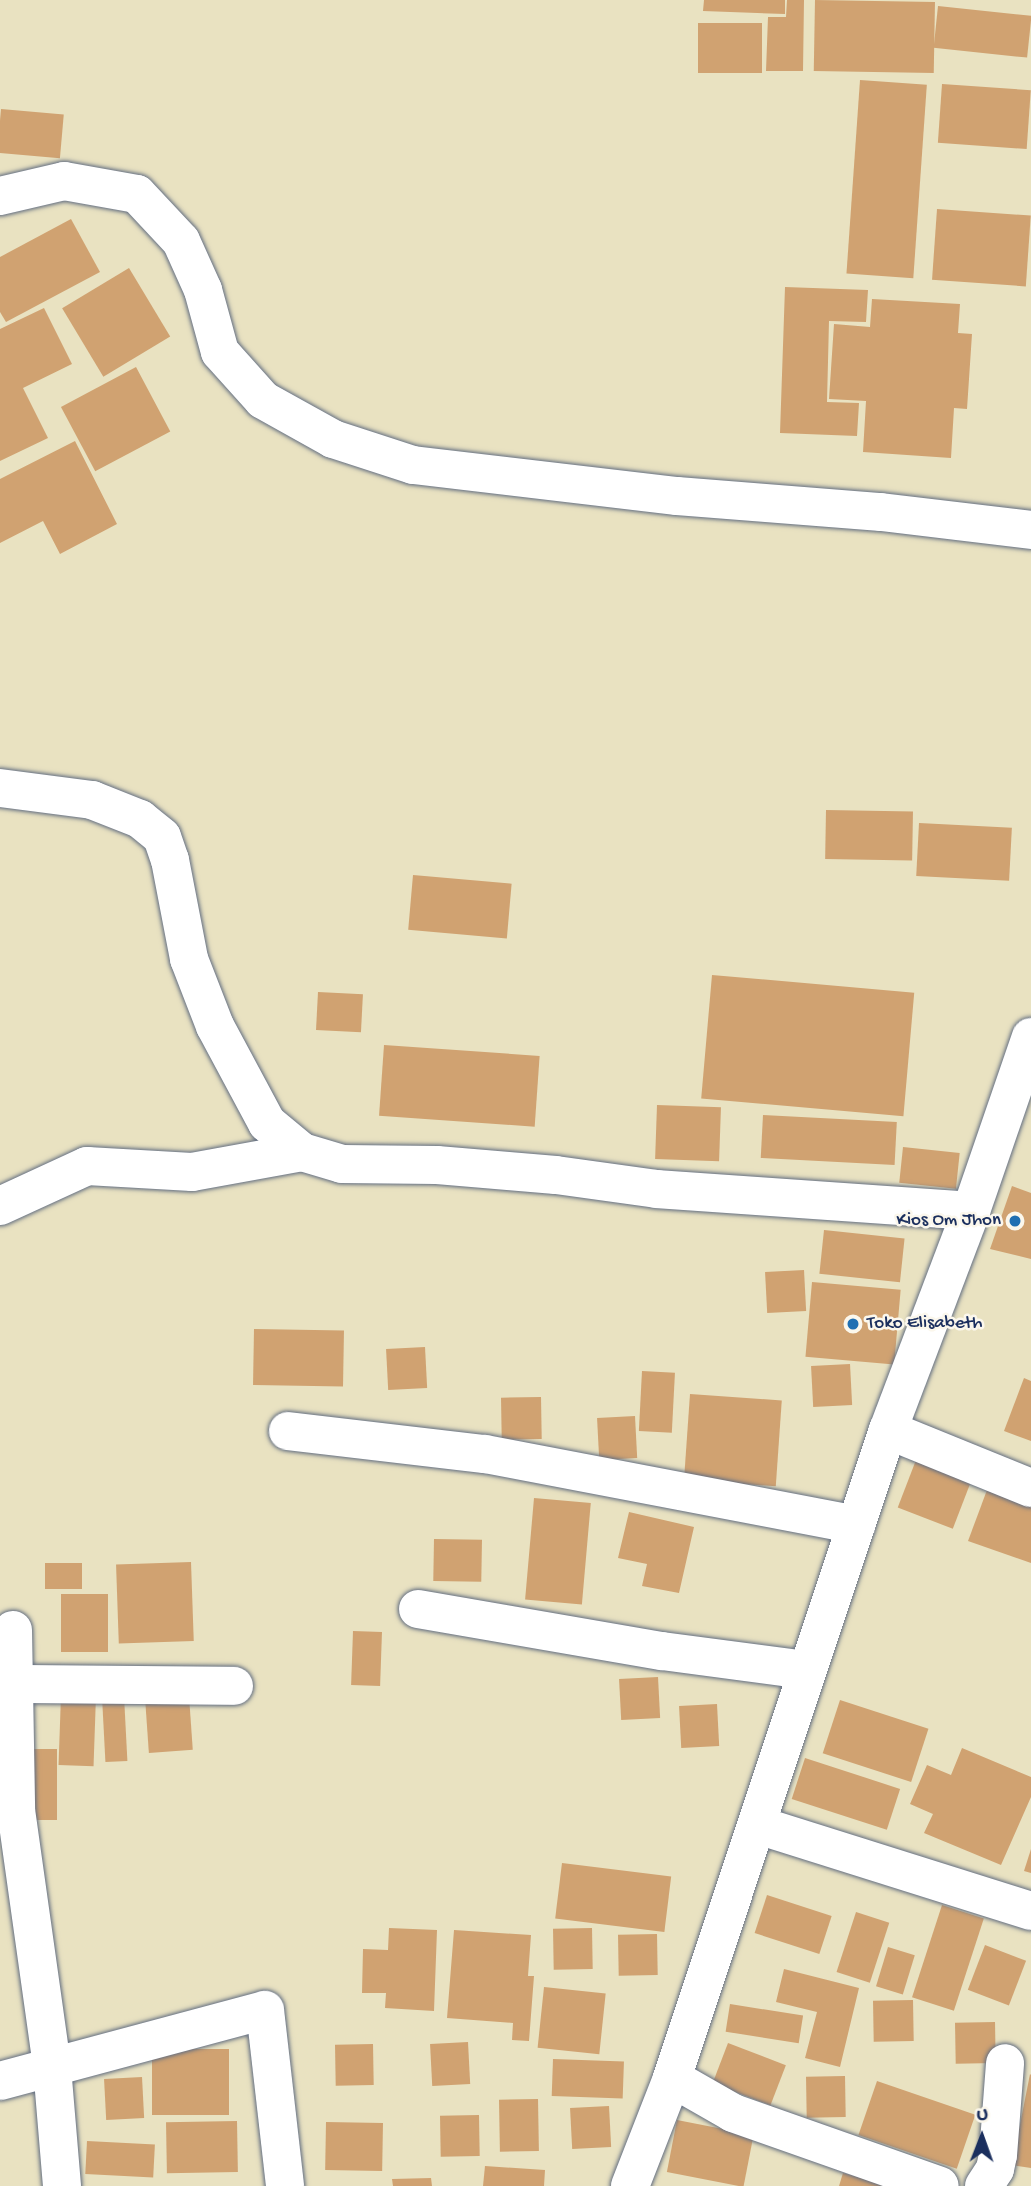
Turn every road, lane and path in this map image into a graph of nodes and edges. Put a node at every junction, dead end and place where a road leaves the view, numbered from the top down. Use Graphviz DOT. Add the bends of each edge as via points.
graph roads {
  1 [pos="0,196"];
  2 [pos="1031,530"];
  3 [pos="0,788"];
  4 [pos="1031,1037"];
  5 [pos="302,1152"];
  6 [pos="0,1206"];
  7 [pos="971,1211"];
  8 [pos="888,1430"];
  9 [pos="288,1431"];
  10 [pos="1031,1488"];
  11 [pos="856,1525"];
  12 [pos="418,1609"];
  13 [pos="13,1630"];
  14 [pos="807,1670"];
  15 [pos="14,1684"];
  16 [pos="234,1686"];
  17 [pos="758,1825"];
  18 [pos="1031,1911"];
  19 [pos="1005,2063"];
  20 [pos="52,2067"];
  21 [pos="672,2078"];
  22 [pos="0,2081"];
  23 [pos="62,2186"];
  24 [pos="285,2186"];
  25 [pos="630,2186"];
  26 [pos="940,2186"];
  27 [pos="984,2186"];
  1 -- 2 [label="street" via="64,181 136,194 181,241 203,290 220,352 263,400 333,439 402,461 677,496 881,512"];
  3 -- 5 [label="street" via="92,800 140,819 162,837 188,959 215,1026 267,1123"];
  4 -- 7 [label="street"];
  5 -- 6 [label="street" via="192,1172 87,1166"];
  5 -- 7 [label="street" via="342,1164 438,1165 657,1189"];
  7 -- 8 [label="street"];
  8 -- 10 [label="street"];
  8 -- 11 [label="street"];
  9 -- 11 [label="street" via="485,1454"];
  11 -- 14 [label="street"];
  12 -- 14 [label="street" via="662,1651"];
  13 -- 15 [label="street"];
  14 -- 17 [label="street"];
  15 -- 16 [label="street"];
  15 -- 20 [label="street" via="16,1810"];
  17 -- 18 [label="street"];
  17 -- 21 [label="street"];
  19 -- 27 [label="street" via="998,2155"];
  20 -- 22 [label="street"];
  20 -- 23 [label="street"];
  20 -- 24 [label="street" via="265,2010"];
  21 -- 25 [label="street"];
  21 -- 26 [label="street" via="733,2113"];
}
